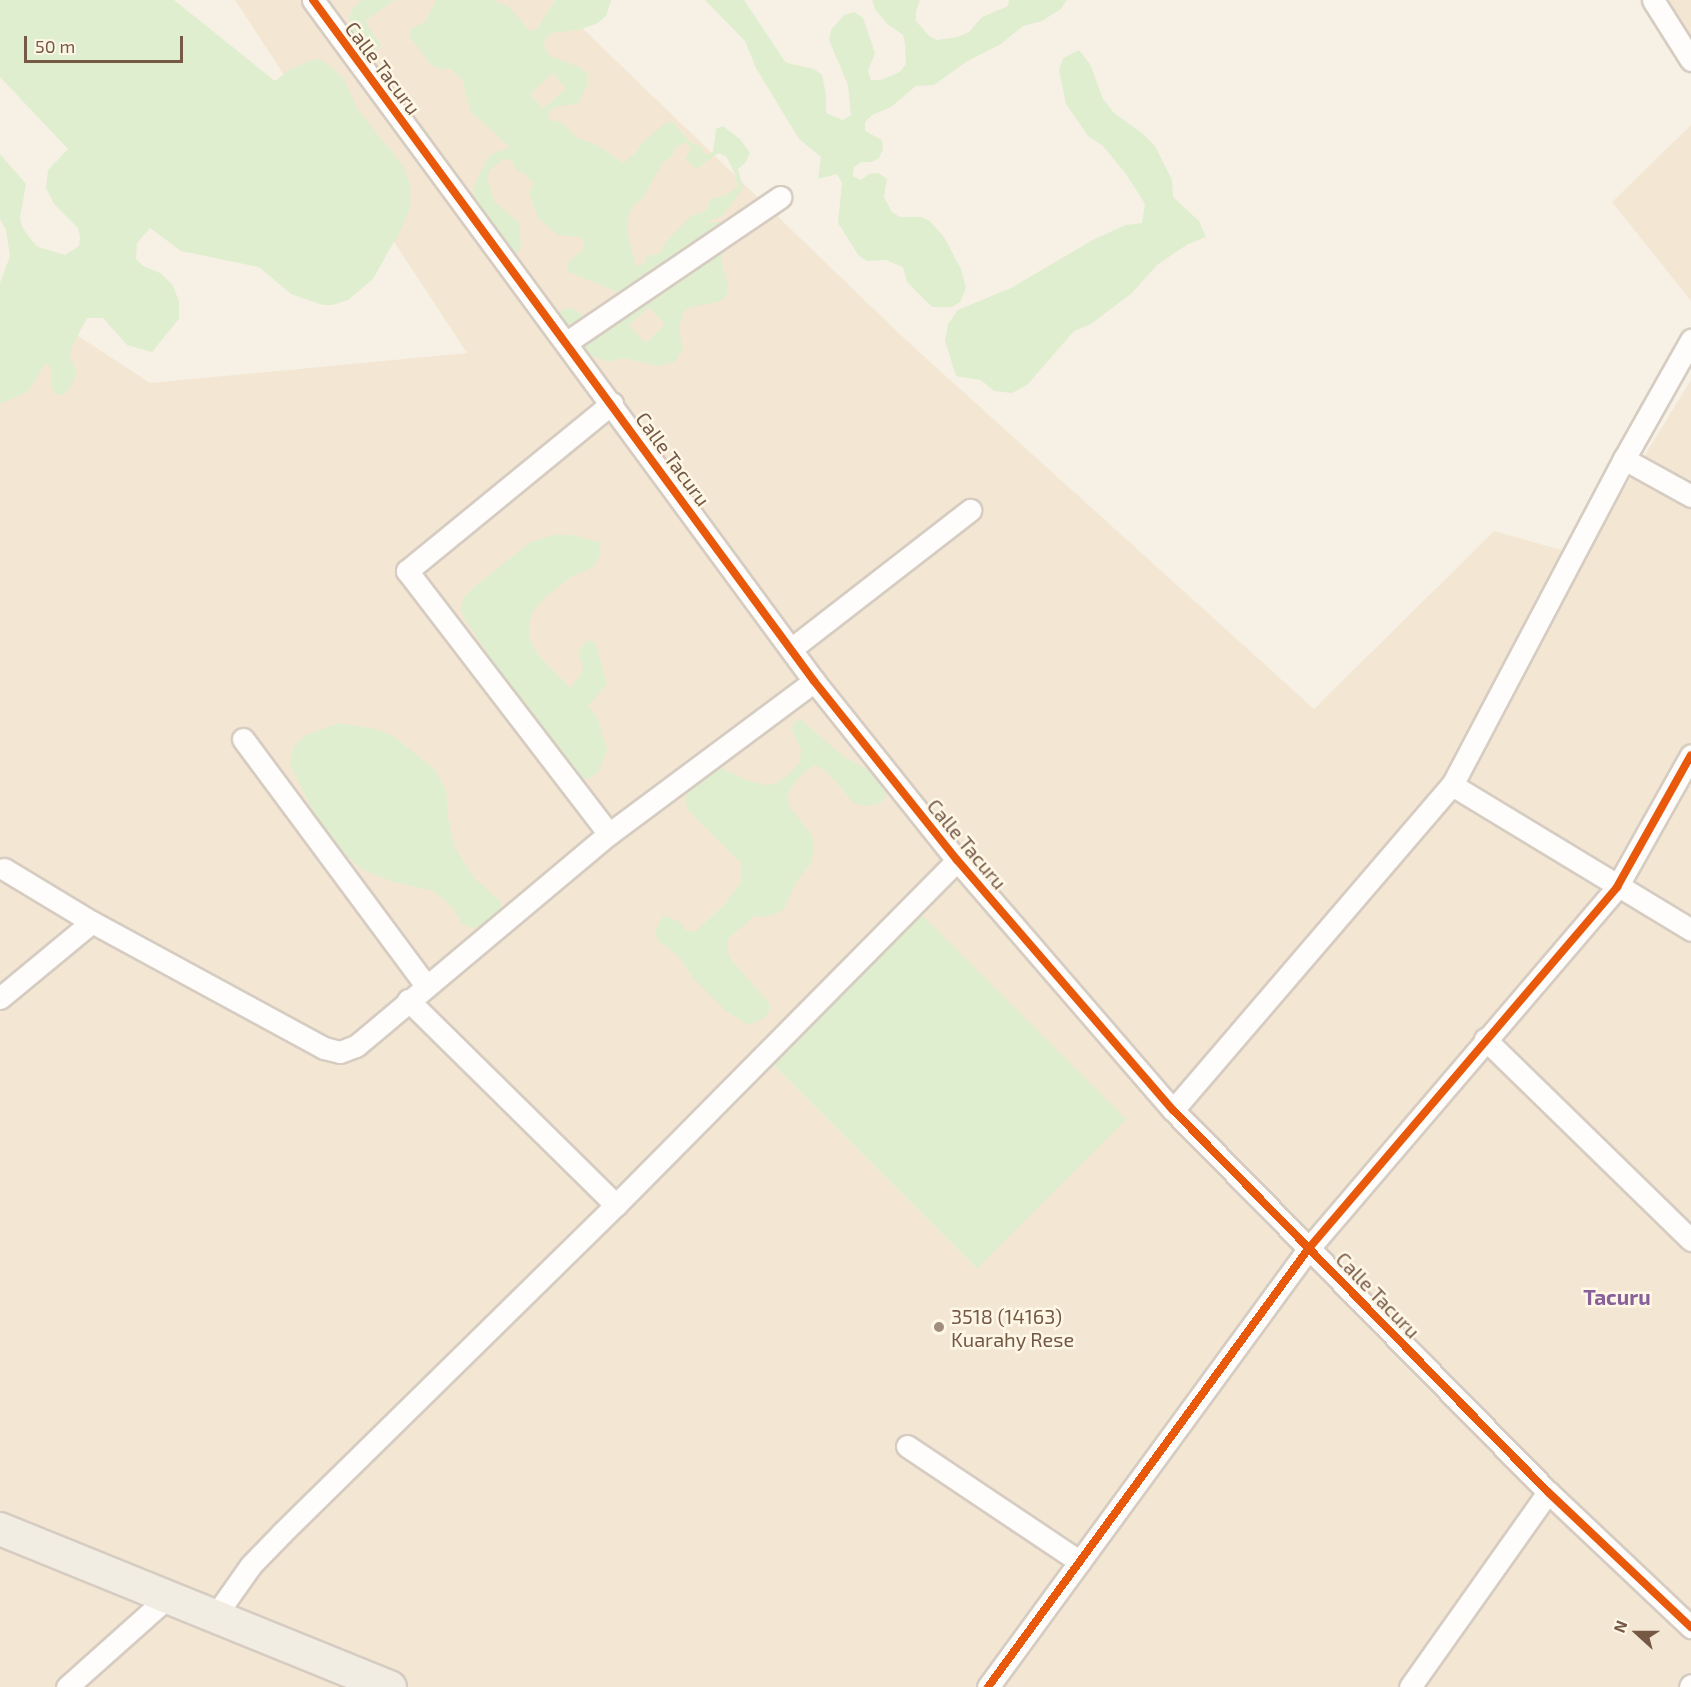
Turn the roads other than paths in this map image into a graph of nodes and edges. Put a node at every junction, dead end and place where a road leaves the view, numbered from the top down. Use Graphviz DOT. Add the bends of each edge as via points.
graph roads {
  1 [pos="313,0"];
  2 [pos="1653,0"];
  3 [pos="1691,60"];
  4 [pos="780,197"];
  5 [pos="1691,340"];
  6 [pos="567,342"];
  7 [pos="612,403"];
  8 [pos="1624,459"];
  9 [pos="1691,496"];
  10 [pos="970,510"];
  11 [pos="791,649"];
  12 [pos="814,681"];
  13 [pos="243,739"];
  14 [pos="1691,755"];
  15 [pos="1452,786"];
  16 [pos="609,834"];
  17 [pos="957,860"];
  18 [pos="4,869"];
  19 [pos="1617,886"];
  20 [pos="92,922"];
  21 [pos="1691,930"];
  22 [pos="426,985"];
  23 [pos="0,998"];
  24 [pos="408,1000"];
  25 [pos="1485,1039"];
  26 [pos="1173,1110"];
  27 [pos="616,1205"];
  28 [pos="1691,1240"];
  29 [pos="1309,1248"];
  30 [pos="907,1446"];
  31 [pos="1548,1492"];
  32 [pos="0,1529"];
  33 [pos="1080,1562"];
  34 [pos="168,1597"];
  35 [pos="215,1616"];
  36 [pos="1691,1627"];
  37 [pos="67,1687"];
  38 [pos="390,1687"];
  39 [pos="988,1687"];
  40 [pos="1410,1687"];
  1 -- 6 [label="street, Calle Tacuru"];
  2 -- 3 [label="street"];
  4 -- 6 [label="street"];
  5 -- 8 [label="street"];
  6 -- 7 [label="street, Calle Tacuru"];
  7 -- 11 [label="street, Calle Tacuru"];
  7 -- 16 [label="street" via="407,571"];
  8 -- 9 [label="street"];
  8 -- 15 [label="street"];
  10 -- 11 [label="street"];
  11 -- 12 [label="street, Calle Tacuru"];
  12 -- 16 [label="street"];
  12 -- 17 [label="street, Calle Tacuru"];
  13 -- 22 [label="street"];
  14 -- 19 [label="street"];
  15 -- 19 [label="street"];
  15 -- 26 [label="street"];
  16 -- 22 [label="street"];
  17 -- 26 [label="street, Calle Tacuru"];
  17 -- 27 [label="street"];
  18 -- 20 [label="street"];
  19 -- 21 [label="street"];
  19 -- 25 [label="street"];
  20 -- 23 [label="street"];
  20 -- 24 [label="street" via="324,1048 340,1052 356,1046"];
  22 -- 24 [label="street"];
  24 -- 27 [label="street"];
  25 -- 28 [label="street"];
  25 -- 29 [label="street"];
  26 -- 29 [label="street, Calle Tacuru"];
  27 -- 35 [label="street" via="282,1533 251,1565"];
  29 -- 31 [label="street, Calle Tacuru"];
  29 -- 33 [label="street"];
  30 -- 33 [label="street"];
  31 -- 36 [label="street, Calle Tacuru"];
  31 -- 40 [label="street"];
  32 -- 34 [label="main road"];
  33 -- 39 [label="street"];
  34 -- 35 [label="main road"];
  34 -- 37 [label="street"];
  35 -- 38 [label="main road"];
}
